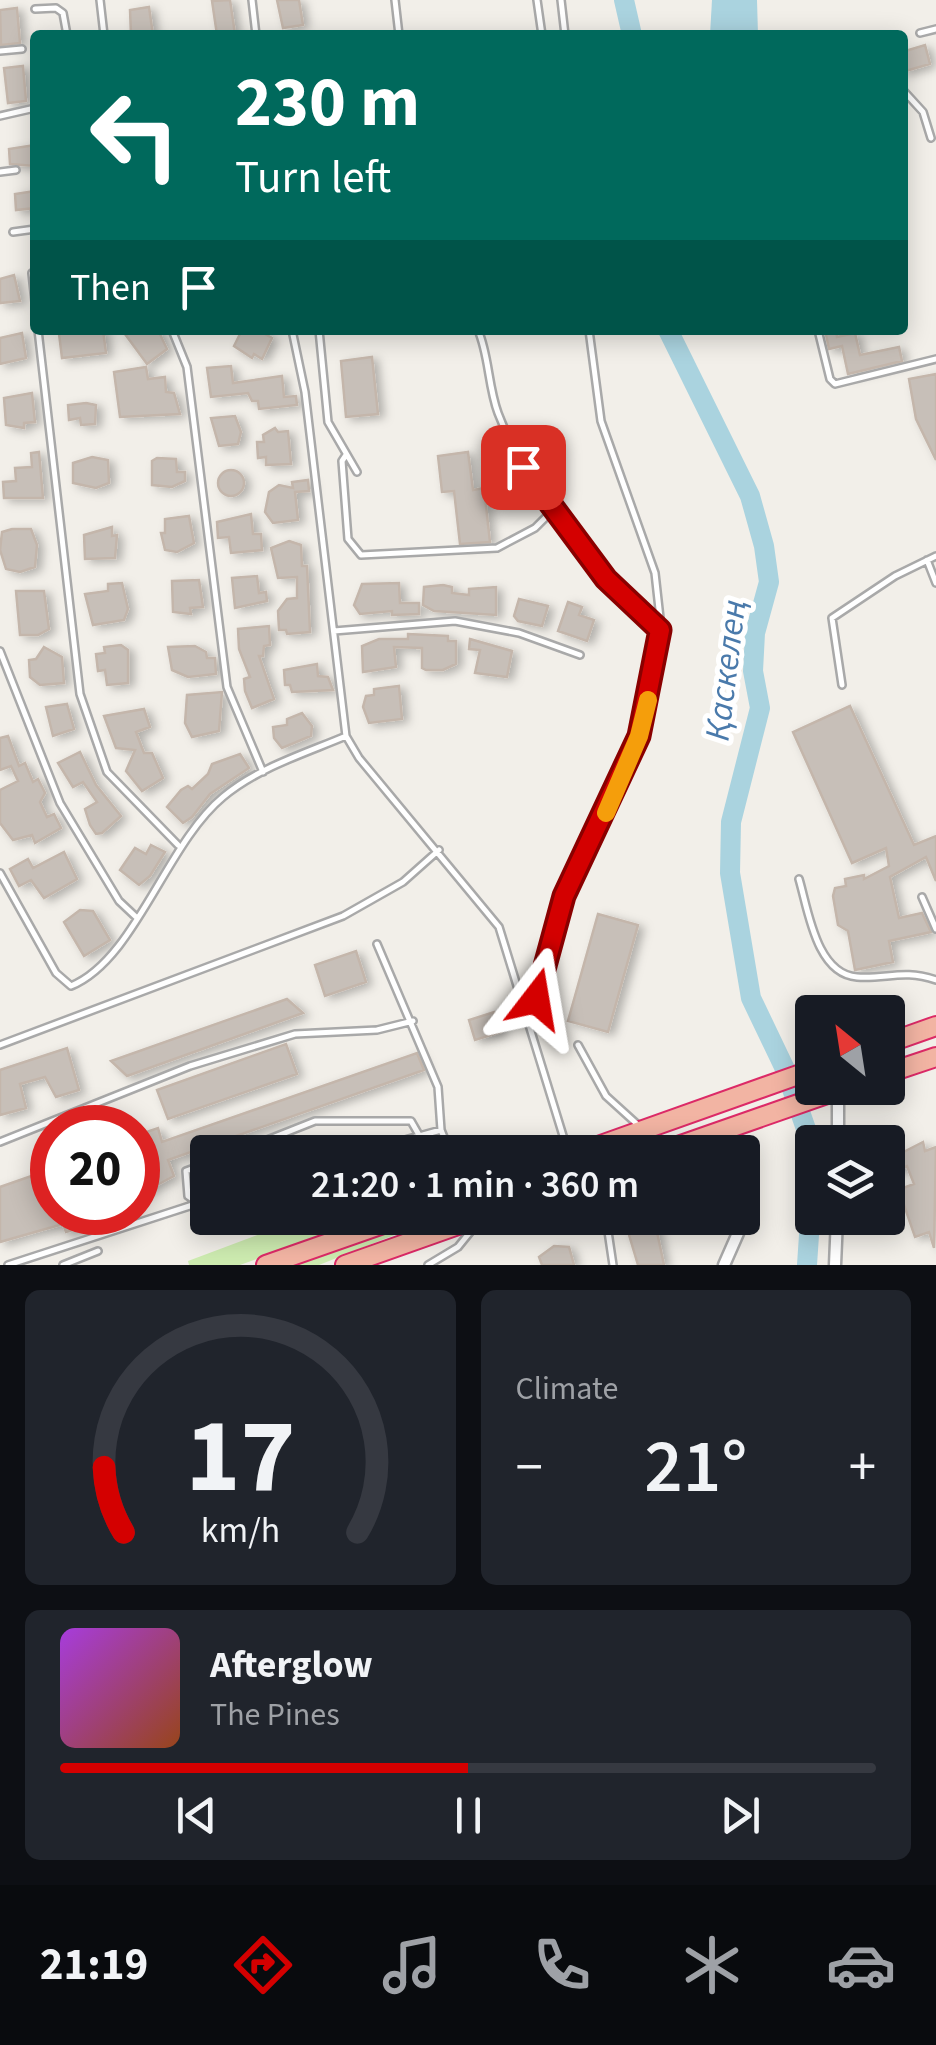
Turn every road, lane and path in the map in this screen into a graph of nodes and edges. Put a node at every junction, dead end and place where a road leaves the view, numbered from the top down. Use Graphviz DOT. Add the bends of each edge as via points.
graph roads {
  1 [pos="100,0"];
  2 [pos="252,0"];
  3 [pos="395,0"];
  4 [pos="538,0"];
  5 [pos="561,0"];
  6 [pos="36,9"];
  7 [pos="936,29"];
  8 [pos="66,30"];
  9 [pos="103,30"];
  10 [pos="255,30"];
  11 [pos="398,30"];
  12 [pos="541,30"];
  13 [pos="564,30"];
  14 [pos="920,33"];
  15 [pos="22,48"];
  16 [pos="0,51"];
  17 [pos="908,96"];
  18 [pos="30,109"];
  19 [pos="0,116"];
  20 [pos="930,138"];
  21 [pos="16,170"];
  22 [pos="0,172"];
  23 [pos="30,230"];
  24 [pos="13,232"];
  25 [pos="39,335"];
  26 [pos="174,335"];
  27 [pos="293,335"];
  28 [pos="319,335"];
  29 [pos="479,335"];
  30 [pos="590,335"];
  31 [pos="819,335"];
  32 [pos="936,359"];
  33 [pos="346,455"];
  34 [pos="357,472"];
  35 [pos="553,510"];
  36 [pos="936,556"];
  37 [pos="928,560"];
  38 [pos="936,583"];
  39 [pos="660,630"];
  40 [pos="332,631"];
  41 [pos="0,651"];
  42 [pos="580,655"];
  43 [pos="842,685"];
  44 [pos="346,736"];
  45 [pos="264,772"];
  46 [pos="178,845"];
  47 [pos="439,850"];
  48 [pos="0,873"];
  49 [pos="800,878"];
  50 [pos="922,897"];
  51 [pos="136,917"];
  52 [pos="936,929"];
  53 [pos="377,944"];
  54 [pos="936,980"];
  55 [pos="413,1021"];
  56 [pos="529,1025"];
  57 [pos="936,1026"];
  58 [pos="905,1037"];
  59 [pos="0,1045"];
  60 [pos="578,1045"];
  61 [pos="936,1056"];
  62 [pos="905,1067"];
  63 [pos="795,1076"];
  64 [pos="795,1104"];
  65 [pos="442,1130"];
  66 [pos="644,1130"];
  67 [pos="420,1134"];
  68 [pos="281,1135"];
  69 [pos="417,1135"];
  70 [pos="444,1135"];
  71 [pos="563,1135"];
  72 [pos="632,1135"];
  73 [pos="719,1135"];
  74 [pos="0,1142"];
  75 [pos="190,1170"];
  76 [pos="190,1197"];
  77 [pos="190,1206"];
  78 [pos="352,1235"];
  79 [pos="430,1235"];
  80 [pos="467,1235"];
  81 [pos="609,1235"];
  82 [pos="737,1235"];
  83 [pos="837,1235"];
  84 [pos="98,1251"];
  85 [pos="8,1265"];
  86 [pos="63,1265"];
  87 [pos="266,1265"];
  88 [pos="345,1265"];
  89 [pos="428,1265"];
  90 [pos="613,1265"];
  91 [pos="724,1265"];
  92 [pos="835,1265"];
  1 -- 9 [label="lane"];
  2 -- 10 [label="lane"];
  3 -- 11 [label="lane"];
  4 -- 12 [label="lane"];
  5 -- 13 [label="lane"];
  6 -- 8 [label="lane" via="56,8"];
  7 -- 14 [label="lane"];
  15 -- 16 [label="lane"];
  17 -- 20 [label="lane" via="923,112"];
  18 -- 19 [label="lane"];
  21 -- 22 [label="lane"];
  23 -- 24 [label="lane"];
  25 -- 46 [label="lane" via="80,694 106,772"];
  26 -- 45 [label="lane" via="187,367 227,687"];
  27 -- 40 [label="lane"];
  28 -- 33 [label="lane" via="328,422"];
  29 -- 35 [label="lane" via="499,414 523,467"];
  30 -- 39 [label="lane" via="601,421 655,573"];
  31 -- 32 [label="lane" via="835,384"];
  33 -- 34 [label="lane"];
  33 -- 35 [label="lane" via="348,539 361,554 497,548"];
  35 -- 39 [label="lane" via="606,579"];
  36 -- 37 [label="lane"];
  37 -- 38 [label="lane"];
  37 -- 43 [label="lane" via="832,618"];
  39 -- 56 [label="lane" via="639,736 564,896"];
  40 -- 42 [label="lane" via="455,621 519,633"];
  40 -- 44 [label="lane"];
  41 -- 51 [label="lane" via="60,802"];
  44 -- 45 [label="lane"];
  44 -- 47 [label="lane"];
  45 -- 46 [label="lane" via="223,796"];
  46 -- 51 [label="lane"];
  47 -- 56 [label="lane" via="499,927"];
  47 -- 59 [label="lane" via="403,882 343,916"];
  48 -- 51 [label="lane" via="56,973 72,986 102,965"];
  49 -- 54 [label="lane" via="825,958 842,971 855,977 904,971"];
  50 -- 52 [label="lane"];
  53 -- 55 [label="lane"];
  55 -- 65 [label="lane" via="438,1087"];
  55 -- 74 [label="lane" via="295,1034 190,1066"];
  56 -- 71 [label="lane"];
  57 -- 58 [label="highway"];
  60 -- 66 [label="lane" via="606,1096"];
  61 -- 62 [label="highway"];
  63 -- 66 [label="highway"];
  64 -- 73 [label="highway"];
  65 -- 67 [label="lane"];
  65 -- 70 [label="lane"];
  66 -- 72 [label="highway"];
  67 -- 68 [label="lane" via="411,1121 314,1122"];
  67 -- 69 [label="lane"];
  75 -- 76 [label="lane"];
  77 -- 85 [label="lane"];
  78 -- 87 [label="highway"];
  79 -- 88 [label="highway"];
  80 -- 89 [label="lane"];
  81 -- 90 [label="lane"];
  82 -- 91 [label="street"];
  83 -- 92 [label="street"];
  84 -- 86 [label="lane"];
}
